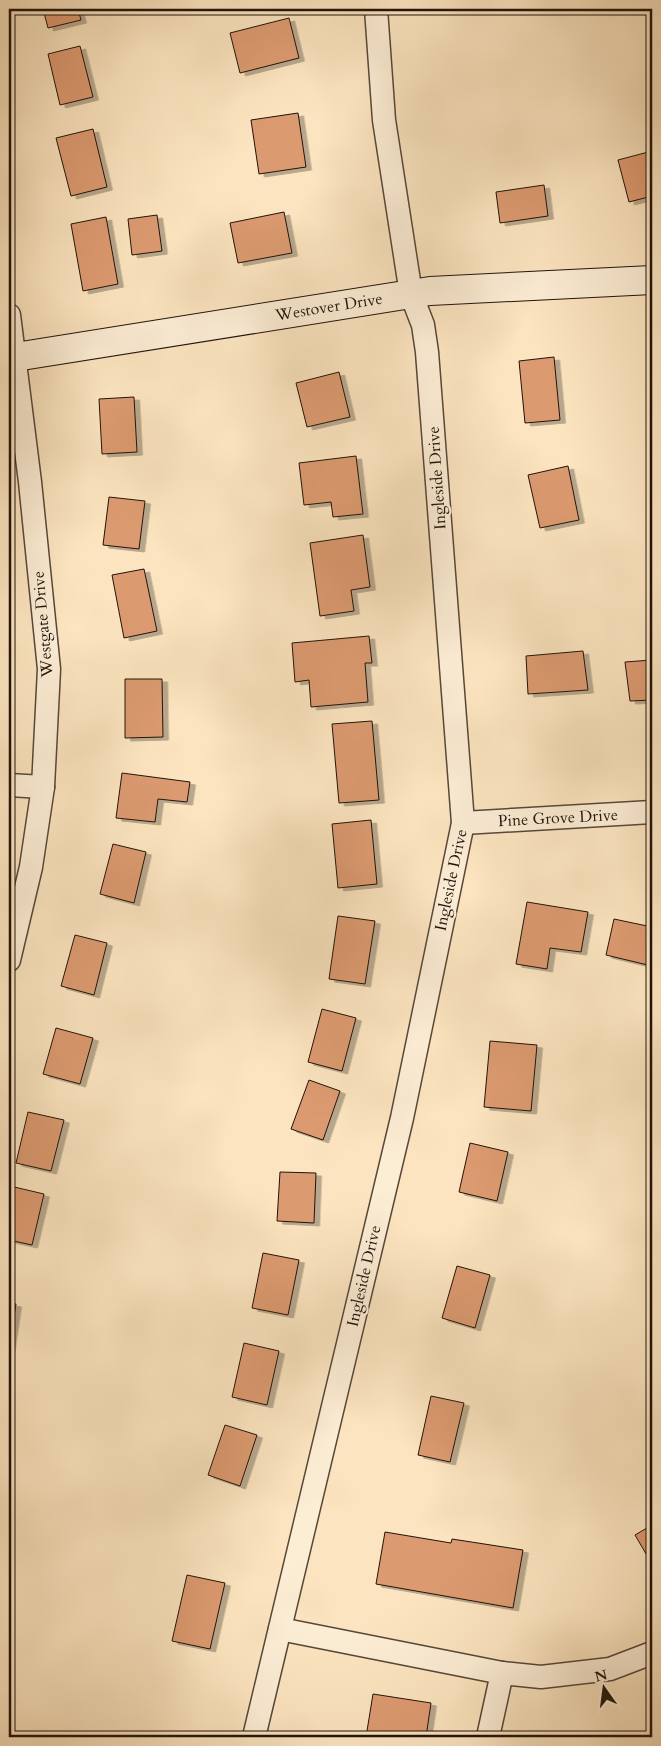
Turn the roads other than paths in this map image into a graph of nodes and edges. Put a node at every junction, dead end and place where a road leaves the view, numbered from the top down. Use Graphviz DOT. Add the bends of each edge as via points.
graph roads {
  1 [pos="376,9"];
  2 [pos="652,280"];
  3 [pos="410,294"];
  4 [pos="9,316"];
  5 [pos="12,357"];
  6 [pos="9,785"];
  7 [pos="43,787"];
  8 [pos="652,812"];
  9 [pos="463,823"];
  10 [pos="9,960"];
  11 [pos="280,1629"];
  12 [pos="652,1654"];
  13 [pos="502,1673"];
  14 [pos="254,1737"];
  15 [pos="488,1737"];
  1 -- 3 [label="street, Ingleside Drive" via="384,120"];
  2 -- 3 [label="street, Westover Drive"];
  3 -- 5 [label="street, Westover Drive"];
  3 -- 9 [label="street, Ingleside Drive" via="423,325 427,352"];
  4 -- 5 [label="street, Westgate Drive"];
  5 -- 7 [label="street, Westgate Drive" via="49,669"];
  6 -- 7 [label="street"];
  7 -- 10 [label="street, Westgate Drive" via="31,867"];
  8 -- 9 [label="street, Pine Grove Drive"];
  9 -- 11 [label="street, Ingleside Drive" via="402,1118"];
  11 -- 13 [label="street"];
  11 -- 14 [label="street, Ingleside Drive"];
  12 -- 13 [label="street" via="610,1669 573,1674 542,1677"];
  13 -- 15 [label="street"];
}
